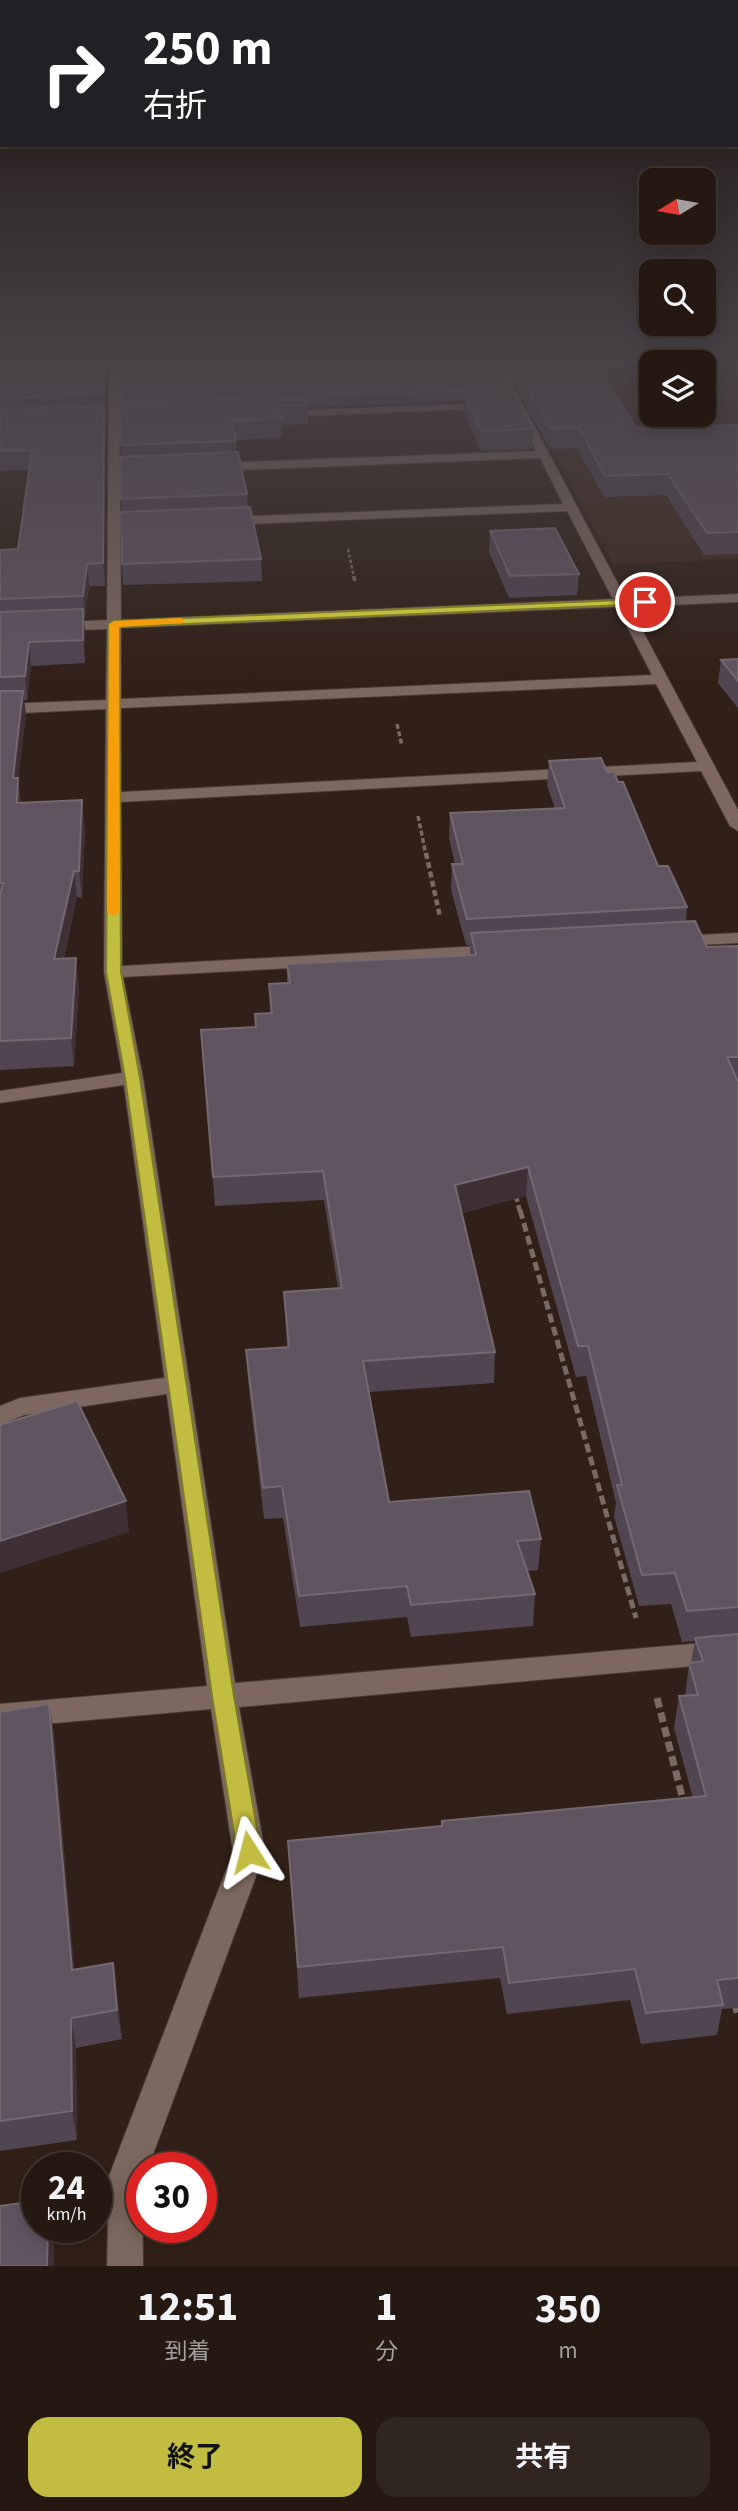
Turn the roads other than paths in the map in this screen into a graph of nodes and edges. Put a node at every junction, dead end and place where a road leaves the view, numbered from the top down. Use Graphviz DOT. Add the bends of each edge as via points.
graph roads {
  1 [pos="120,469"];
  2 [pos="552,469"];
  3 [pos="572,507"];
  4 [pos="208,522"];
  5 [pos="738,598"];
  6 [pos="622,603"];
  7 [pos="114,624"];
  8 [pos="0,629"];
  9 [pos="661,679"];
  10 [pos="114,703"];
  11 [pos="0,709"];
  12 [pos="707,766"];
  13 [pos="114,797"];
  14 [pos="738,826"];
  15 [pos="738,938"];
  16 [pos="655,943"];
  17 [pos="517,950"];
  18 [pos="113,972"];
  19 [pos="132,1078"];
  20 [pos="0,1097"];
  21 [pos="178,1385"];
  22 [pos="0,1416"];
  23 [pos="738,1651"];
  24 [pos="223,1696"];
  25 [pos="0,1716"];
  26 [pos="125,2266"];
  1 -- 7 [label="street"];
  2 -- 3 [label="street"];
  3 -- 4 [label="street"];
  3 -- 6 [label="street"];
  5 -- 6 [label="street"];
  6 -- 7 [label="street"];
  6 -- 9 [label="street"];
  7 -- 8 [label="street"];
  7 -- 10 [label="street"];
  9 -- 10 [label="street"];
  9 -- 12 [label="street"];
  10 -- 11 [label="street"];
  10 -- 13 [label="street"];
  12 -- 13 [label="street"];
  12 -- 14 [label="street"];
  13 -- 18 [label="street"];
  15 -- 16 [label="street"];
  17 -- 18 [label="street"];
  18 -- 19 [label="street"];
  19 -- 20 [label="street"];
  19 -- 21 [label="street"];
  21 -- 22 [label="street" via="20,1407"];
  21 -- 24 [label="street"];
  23 -- 24 [label="street"];
  24 -- 25 [label="street"];
  24 -- 26 [label="street" via="249,1852 127,2176"];
}
